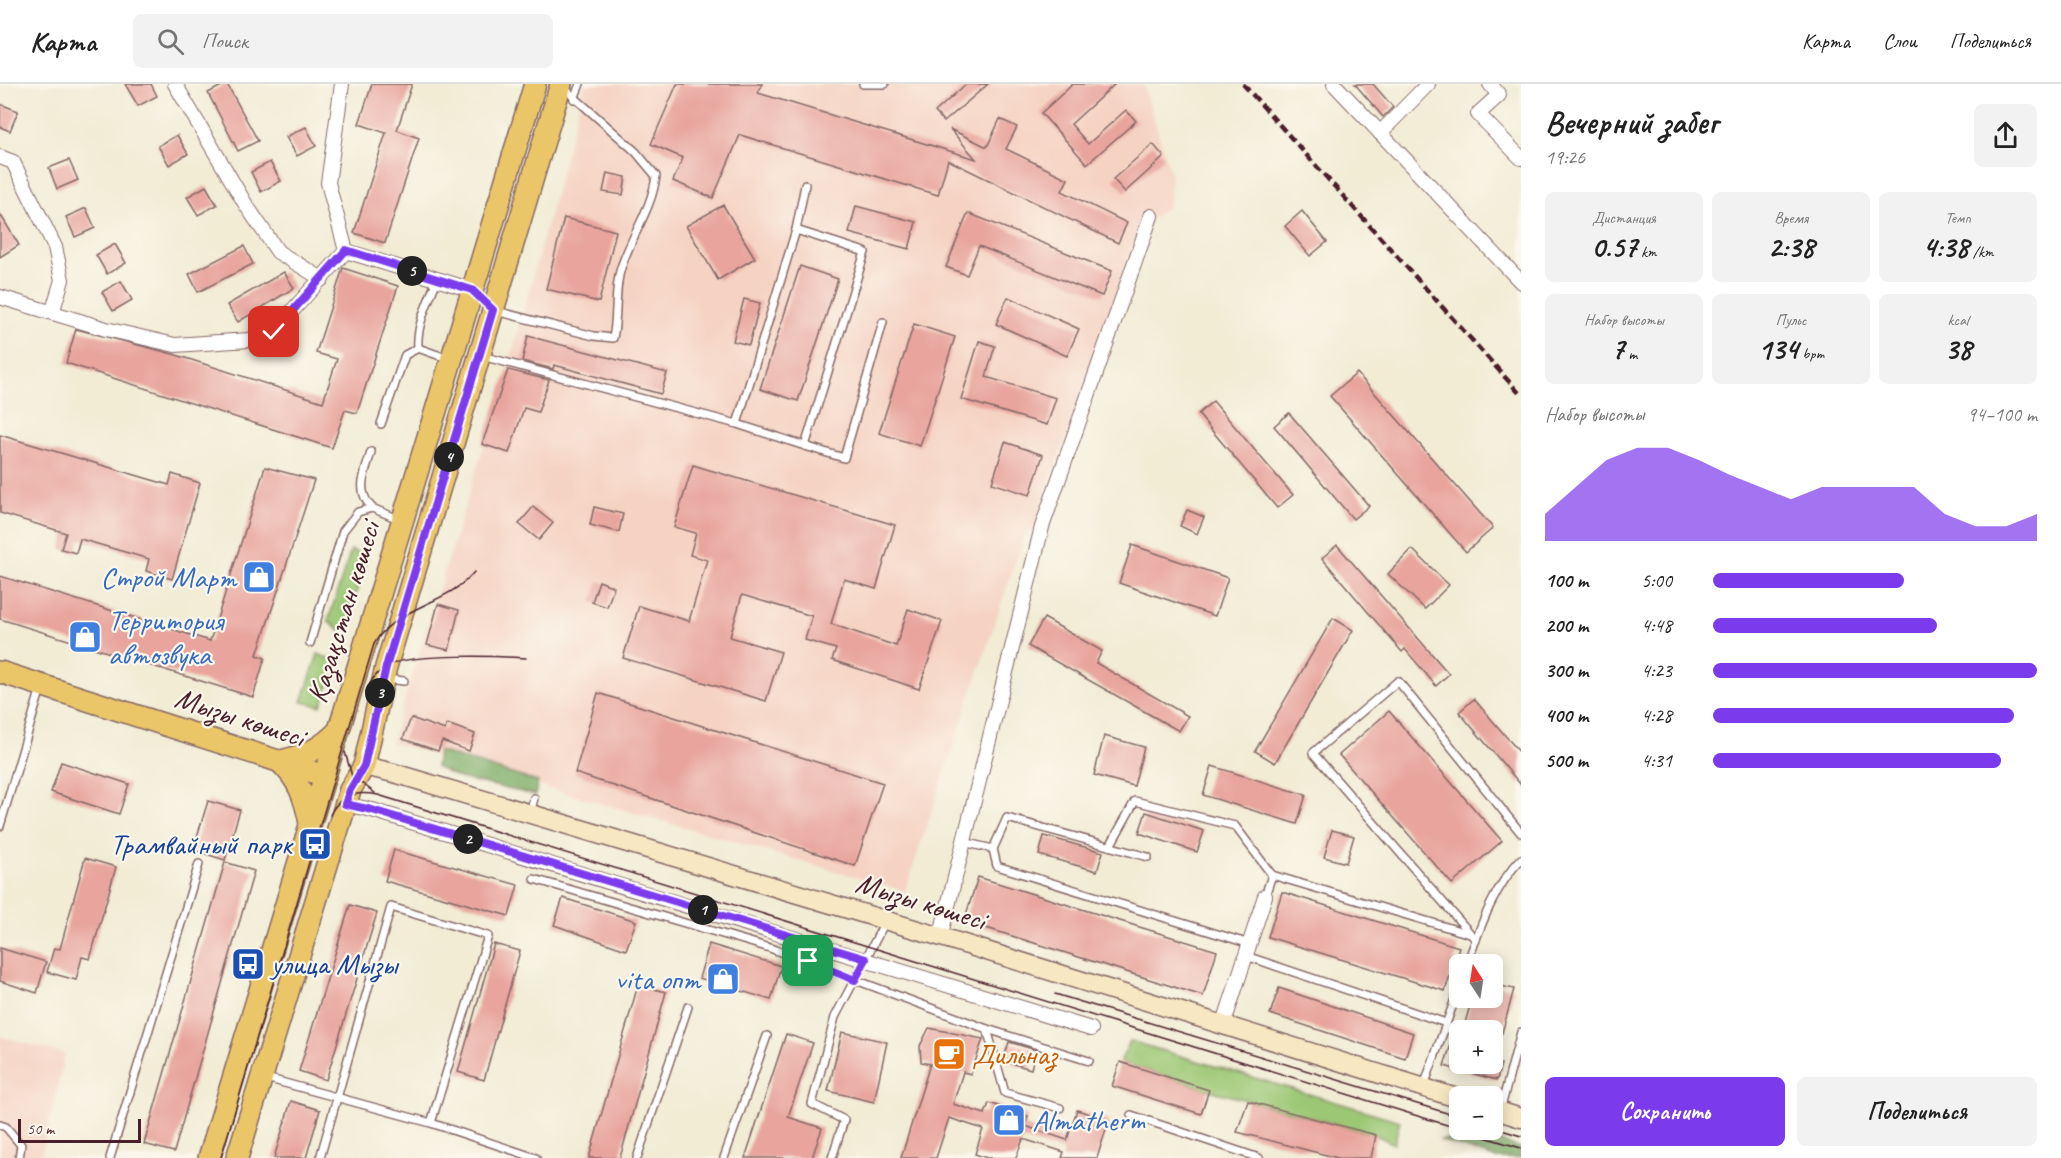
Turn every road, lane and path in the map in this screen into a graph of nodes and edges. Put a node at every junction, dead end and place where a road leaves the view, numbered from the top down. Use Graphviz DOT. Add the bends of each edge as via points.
graph roads {
  1 [pos="175,84"];
  2 [pos="342,84"];
  3 [pos="535,84"];
  4 [pos="580,84"];
  5 [pos="863,84"];
  6 [pos="885,84"];
  7 [pos="1334,84"];
  8 [pos="1428,84"];
  9 [pos="1490,84"];
  10 [pos="564,88"];
  11 [pos="1380,133"];
  12 [pos="0,157"];
  13 [pos="1521,158"];
  14 [pos="805,185"];
  15 [pos="1151,216"];
  16 [pos="796,230"];
  17 [pos="346,250"];
  18 [pos="322,279"];
  19 [pos="438,279"];
  20 [pos="1521,282"];
  21 [pos="472,290"];
  22 [pos="0,297"];
  23 [pos="493,310"];
  24 [pos="52,313"];
  25 [pos="883,322"];
  26 [pos="418,348"];
  27 [pos="479,356"];
  28 [pos="451,360"];
  29 [pos="381,423"];
  30 [pos="738,424"];
  31 [pos="805,446"];
  32 [pos="371,452"];
  33 [pos="372,508"];
  34 [pos="402,520"];
  35 [pos="428,529"];
  36 [pos="310,642"];
  37 [pos="0,672"];
  38 [pos="41,685"];
  39 [pos="339,730"];
  40 [pos="280,762"];
  41 [pos="364,766"];
  42 [pos="325,776"];
  43 [pos="345,804"];
  44 [pos="310,824"];
  45 [pos="0,826"];
  46 [pos="1521,833"];
  47 [pos="963,842"];
  48 [pos="1110,846"];
  49 [pos="993,849"];
  50 [pos="1148,857"];
  51 [pos="1521,859"];
  52 [pos="199,864"];
  53 [pos="1272,876"];
  54 [pos="534,879"];
  55 [pos="1265,896"];
  56 [pos="885,921"];
  57 [pos="1473,937"];
  58 [pos="939,938"];
  59 [pos="1248,950"];
  60 [pos="1469,954"];
  61 [pos="866,959"];
  62 [pos="855,980"];
  63 [pos="688,1007"];
  64 [pos="1452,1008"];
  65 [pos="1446,1023"];
  66 [pos="1223,1026"];
  67 [pos="987,1029"];
  68 [pos="1091,1029"];
  69 [pos="1521,1032"];
  70 [pos="767,1036"];
  71 [pos="1089,1061"];
  72 [pos="236,1068"];
  73 [pos="260,1076"];
  74 [pos="1423,1088"];
  75 [pos="1503,1088"];
  76 [pos="1449,1096"];
  77 [pos="337,1099"];
  78 [pos="1060,1108"];
  79 [pos="1503,1112"];
  80 [pos="1131,1115"];
  81 [pos="1521,1118"];
  82 [pos="431,1123"];
  83 [pos="0,1125"];
  84 [pos="19,1158"];
  85 [pos="110,1158"];
  86 [pos="209,1158"];
  87 [pos="237,1158"];
  88 [pos="320,1158"];
  89 [pos="536,1158"];
  90 [pos="637,1158"];
  91 [pos="724,1158"];
  92 [pos="832,1158"];
  93 [pos="1259,1158"];
  1 -- 18 [label="street" via="278,252"];
  2 -- 17 [label="street" via="328,183"];
  3 -- 21 [label="main road, Қазақстан көшесі"];
  4 -- 10 [label="lane"];
  5 -- 6 [label="lane"];
  7 -- 11 [label="street"];
  8 -- 11 [label="street"];
  9 -- 13 [label="street" via="1499,95 1478,114"];
  10 -- 23 [label="main road, Қазақстан көшесі"];
  10 -- 23 [label="lane" via="636,152 656,176 654,196 619,271 613,338"];
  11 -- 20 [label="street"];
  12 -- 24 [label="street" via="13,162 56,247 62,280"];
  14 -- 16 [label="lane"];
  15 -- 47 [label="street" via="1042,527"];
  16 -- 30 [label="lane"];
  16 -- 31 [label="lane" via="865,252"];
  17 -- 18 [label="street"];
  17 -- 19 [label="street"];
  18 -- 24 [label="street" via="274,332 249,340 175,345"];
  19 -- 21 [label="street"];
  19 -- 26 [label="lane" via="421,320"];
  21 -- 23 [label="main road"];
  21 -- 28 [label="main road, Қазақстан көшесі"];
  22 -- 24 [label="street"];
  23 -- 27 [label="main road, Қазақстан көшесі"];
  25 -- 31 [label="lane" via="843,458"];
  26 -- 28 [label="lane"];
  26 -- 29 [label="lane" via="405,355"];
  27 -- 30 [label="lane"];
  27 -- 35 [label="main road, Қазақстан көшесі"];
  28 -- 34 [label="main road, Қазақстан көшесі"];
  30 -- 31 [label="lane"];
  32 -- 33 [label="lane" via="362,483 363,498"];
  33 -- 34 [label="lane"];
  33 -- 36 [label="lane" via="358,512 343,531"];
  34 -- 35 [label="main road"];
  34 -- 39 [label="main road, Қазақстан көшесі"];
  35 -- 41 [label="main road, Қазақстан көшесі" via="394,680"];
  37 -- 38 [label="main road, Мызы көшесі"];
  38 -- 40 [label="main road, Мызы көшесі"];
  38 -- 45 [label="lane"];
  39 -- 40 [label="main road" via="309,754"];
  39 -- 42 [label="main road, Қазақстан көшесі"];
  40 -- 42 [label="main road, Мызы көшесі"];
  40 -- 44 [label="main road" via="303,791"];
  41 -- 42 [label="main road"];
  41 -- 43 [label="main road, Қазақстан көшесі"];
  41 -- 56 [label="main road, Мызы көшесі" via="532,806"];
  42 -- 44 [label="main road, Қазақстан көшесі"];
  43 -- 61 [label="street"];
  43 -- 73 [label="main road, Қазақстан көшесі"];
  44 -- 72 [label="main road, Қазақстан көшесі"];
  46 -- 57 [label="lane" via="1398,681 1313,753"];
  47 -- 49 [label="lane"];
  47 -- 58 [label="street"];
  48 -- 49 [label="lane" via="1007,818"];
  48 -- 50 [label="lane"];
  48 -- 53 [label="lane" via="1135,801 1235,826"];
  49 -- 59 [label="lane" via="997,866"];
  51 -- 57 [label="lane" via="1507,873"];
  52 -- 85 [label="lane"];
  53 -- 55 [label="lane"];
  53 -- 57 [label="lane"];
  54 -- 62 [label="lane" via="770,948"];
  55 -- 59 [label="street"];
  56 -- 58 [label="main road, Мызы көшесі"];
  56 -- 61 [label="lane"];
  57 -- 60 [label="lane"];
  58 -- 66 [label="main road, Мызы көшесі"];
  59 -- 65 [label="lane"];
  59 -- 66 [label="street"];
  61 -- 62 [label="lane"];
  61 -- 68 [label="street"];
  62 -- 67 [label="lane"];
  62 -- 92 [label="lane" via="835,1017 812,1104 844,1120"];
  63 -- 90 [label="lane"];
  64 -- 65 [label="lane"];
  65 -- 74 [label="lane"];
  66 -- 74 [label="main road, Мызы көшесі"];
  67 -- 71 [label="lane"];
  67 -- 78 [label="lane" via="1005,1093"];
  69 -- 75 [label="lane"];
  70 -- 91 [label="lane"];
  72 -- 73 [label="main road"];
  72 -- 86 [label="main road, Қазақстан көшесі"];
  73 -- 77 [label="lane"];
  73 -- 87 [label="main road, Қазақстан көшесі"];
  74 -- 76 [label="main road, Мызы көшесі"];
  77 -- 82 [label="lane"];
  77 -- 82 [label="lane" via="391,907 488,936"];
  77 -- 88 [label="lane"];
  79 -- 81 [label="main road"];
  80 -- 93 [label="lane"];
  82 -- 89 [label="lane"];
  83 -- 84 [label="lane" via="21,1145"];
}
